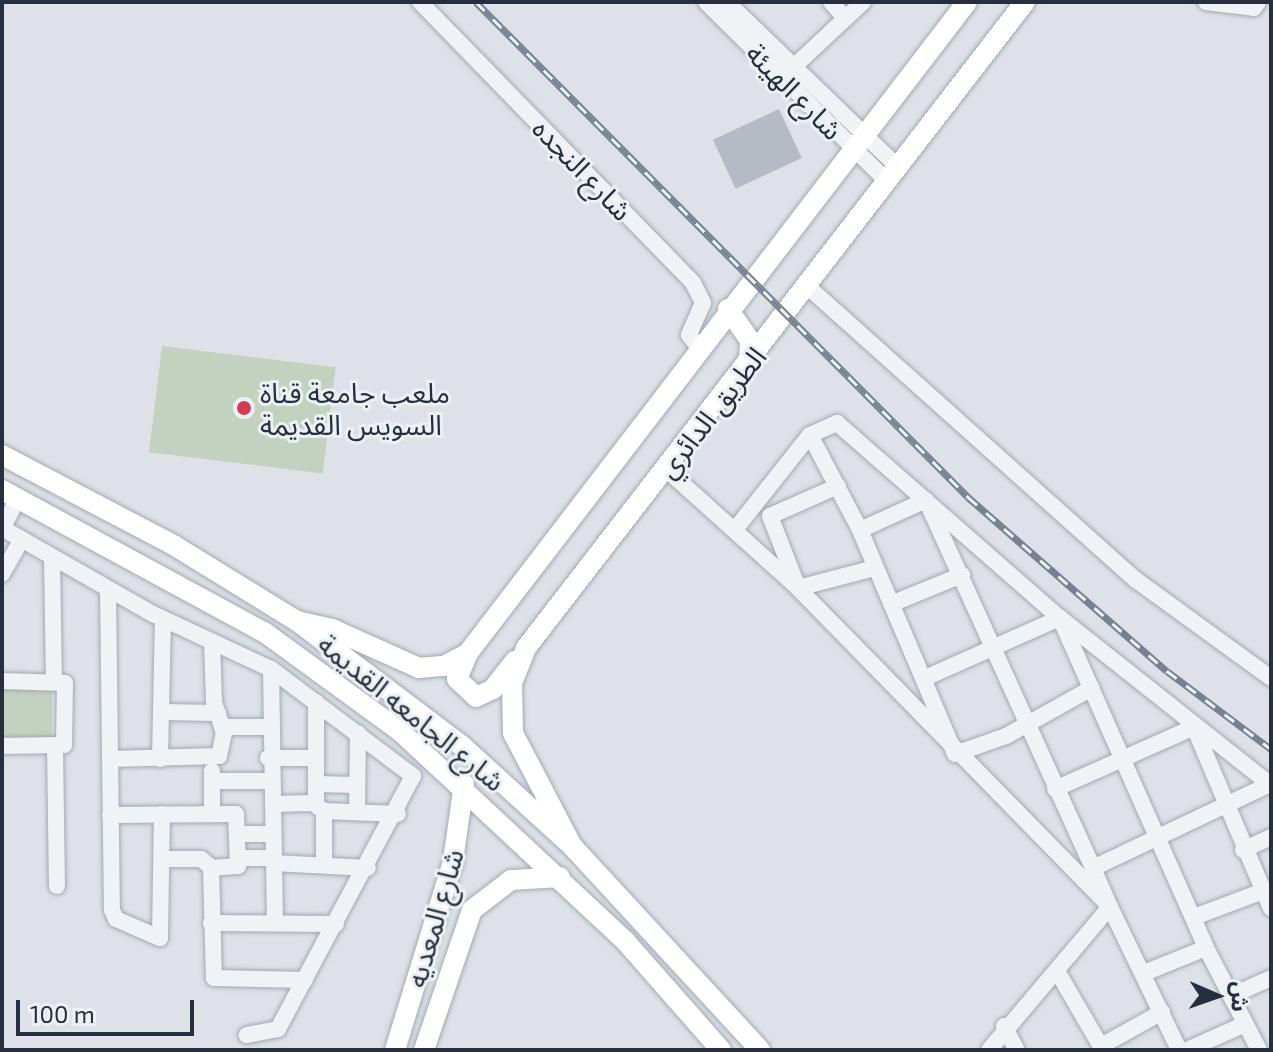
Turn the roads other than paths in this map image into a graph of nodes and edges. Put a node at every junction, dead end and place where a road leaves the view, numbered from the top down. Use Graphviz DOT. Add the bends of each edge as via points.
graph roads {
  1 [pos="420,2"];
  2 [pos="706,2"];
  3 [pos="727,2"];
  4 [pos="831,2"];
  5 [pos="863,2"];
  6 [pos="967,2"];
  7 [pos="1025,2"];
  8 [pos="1206,2"];
  9 [pos="1261,6"];
  10 [pos="845,18"];
  11 [pos="787,72"];
  12 [pos="857,142"];
  13 [pos="891,172"];
  14 [pos="807,286"];
  15 [pos="728,309"];
  16 [pos="699,348"];
  17 [pos="749,364"];
  18 [pos="810,435"];
  19 [pos="2,455"];
  20 [pos="666,469"];
  21 [pos="838,486"];
  22 [pos="10,494"];
  23 [pos="926,500"];
  24 [pos="755,504"];
  25 [pos="770,516"];
  26 [pos="737,527"];
  27 [pos="2,529"];
  28 [pos="860,530"];
  29 [pos="22,539"];
  30 [pos="52,558"];
  31 [pos="875,568"];
  32 [pos="2,574"];
  33 [pos="962,575"];
  34 [pos="798,588"];
  35 [pos="108,590"];
  36 [pos="891,604"];
  37 [pos="1060,618"];
  38 [pos="163,619"];
  39 [pos="297,621"];
  40 [pos="212,642"];
  41 [pos="993,647"];
  42 [pos="526,648"];
  43 [pos="468,653"];
  44 [pos="271,669"];
  45 [pos="925,678"];
  46 [pos="1271,678"];
  47 [pos="54,680"];
  48 [pos="2,681"];
  49 [pos="1092,688"];
  50 [pos="316,702"];
  51 [pos="161,712"];
  52 [pos="220,720"];
  53 [pos="1023,721"];
  54 [pos="268,727"];
  55 [pos="1194,727"];
  56 [pos="358,733"];
  57 [pos="2,746"];
  58 [pos="55,746"];
  59 [pos="955,754"];
  60 [pos="268,758"];
  61 [pos="316,758"];
  62 [pos="110,759"];
  63 [pos="160,759"];
  64 [pos="212,759"];
  65 [pos="1123,759"];
  66 [pos="212,781"];
  67 [pos="269,781"];
  68 [pos="316,784"];
  69 [pos="464,784"];
  70 [pos="357,785"];
  71 [pos="1271,785"];
  72 [pos="1055,789"];
  73 [pos="273,804"];
  74 [pos="1224,806"];
  75 [pos="320,808"];
  76 [pos="357,812"];
  77 [pos="212,813"];
  78 [pos="162,814"];
  79 [pos="398,814"];
  80 [pos="110,815"];
  81 [pos="238,834"];
  82 [pos="273,834"];
  83 [pos="1271,837"];
  84 [pos="1157,840"];
  85 [pos="572,846"];
  86 [pos="1243,850"];
  87 [pos="238,858"];
  88 [pos="163,859"];
  89 [pos="274,860"];
  90 [pos="324,865"];
  91 [pos="211,868"];
  92 [pos="368,868"];
  93 [pos="1093,868"];
  94 [pos="560,877"];
  95 [pos="57,886"];
  96 [pos="1263,891"];
  97 [pos="1110,907"];
  98 [pos="1271,908"];
  99 [pos="1194,917"];
  100 [pos="211,923"];
  101 [pos="275,923"];
  102 [pos="336,924"];
  103 [pos="1206,948"];
  104 [pos="1057,971"];
  105 [pos="1144,973"];
  106 [pos="1271,978"];
  107 [pos="305,980"];
  108 [pos="1231,996"];
  109 [pos="1162,1012"];
  110 [pos="1245,1024"];
  111 [pos="1004,1026"];
  112 [pos="247,1035"];
  113 [pos="402,1048"];
  114 [pos="1102,1048"];
  115 [pos="424,1050"];
  116 [pos="721,1050"];
  117 [pos="760,1050"];
  118 [pos="989,1050"];
  119 [pos="1017,1050"];
  120 [pos="1179,1050"];
  121 [pos="1187,1050"];
  122 [pos="1259,1050"];
  1 -- 16 [label="street, شارع النجده" via="693,283 703,303 689,335"];
  2 -- 11 [label="street, شارع الهيئة"];
  3 -- 11 [label="street, شارع الهيئة"];
  4 -- 10 [label="street"];
  5 -- 10 [label="street"];
  6 -- 12 [label="main road, الطريق الدائري"];
  7 -- 13 [label="main road, الطريق الدائري"];
  8 -- 9 [label="street"];
  10 -- 11 [label="street"];
  11 -- 12 [label="street, شارع الهيئة"];
  12 -- 13 [label="street, شارع الهيئة"];
  12 -- 15 [label="main road, الطريق الدائري"];
  13 -- 14 [label="main road, الطريق الدائري"];
  14 -- 17 [label="main road, الطريق الدائري"];
  14 -- 46 [label="street" via="1136,580"];
  15 -- 16 [label="main road, الطريق الدائري"];
  15 -- 17 [label="main road" via="750,340"];
  16 -- 43 [label="main road, الطريق الدائري"];
  17 -- 20 [label="main road, الطريق الدائري"];
  18 -- 21 [label="street"];
  18 -- 23 [label="street" via="837,423 852,431"];
  18 -- 24 [label="street"];
  19 -- 39 [label="main road, شارع الجامعه القديمة" via="175,546"];
  20 -- 26 [label="street"];
  20 -- 42 [label="main road, الطريق الدائري"];
  21 -- 25 [label="street"];
  21 -- 28 [label="street"];
  22 -- 27 [label="street"];
  22 -- 69 [label="main road, شارع الجامعه القديمة" via="264,632"];
  23 -- 28 [label="street"];
  23 -- 33 [label="street"];
  23 -- 37 [label="street"];
  24 -- 25 [label="street"];
  24 -- 26 [label="street"];
  25 -- 34 [label="street"];
  26 -- 34 [label="street"];
  27 -- 29 [label="street"];
  28 -- 31 [label="street"];
  29 -- 30 [label="street"];
  29 -- 32 [label="street"];
  30 -- 35 [label="street"];
  30 -- 47 [label="street"];
  31 -- 34 [label="street"];
  31 -- 36 [label="street"];
  33 -- 36 [label="street"];
  33 -- 41 [label="street"];
  34 -- 59 [label="street"];
  35 -- 38 [label="street"];
  35 -- 62 [label="street"];
  36 -- 45 [label="street"];
  37 -- 41 [label="street"];
  37 -- 49 [label="street"];
  37 -- 55 [label="street"];
  38 -- 40 [label="street"];
  38 -- 51 [label="street"];
  39 -- 43 [label="main road" via="332,629 419,668 444,666"];
  39 -- 85 [label="main road, شارع الجامعه القديمة" via="461,745"];
  40 -- 44 [label="street"];
  40 -- 52 [label="street"];
  41 -- 45 [label="street"];
  41 -- 53 [label="street"];
  42 -- 43 [label="main road" via="493,689 476,697 457,679"];
  42 -- 85 [label="main road, الطريق الدائري" via="510,695 513,733"];
  44 -- 50 [label="street"];
  44 -- 54 [label="street"];
  45 -- 59 [label="street"];
  47 -- 48 [label="street"];
  47 -- 58 [label="street" via="65,683 65,741"];
  49 -- 53 [label="street"];
  49 -- 65 [label="street"];
  50 -- 56 [label="street"];
  50 -- 61 [label="street"];
  51 -- 52 [label="street"];
  51 -- 63 [label="street"];
  52 -- 54 [label="street"];
  52 -- 64 [label="street" via="222,752"];
  53 -- 59 [label="street" via="1006,736"];
  53 -- 72 [label="street"];
  54 -- 60 [label="street"];
  55 -- 65 [label="street"];
  55 -- 71 [label="street"];
  55 -- 74 [label="street"];
  56 -- 70 [label="street"];
  56 -- 79 [label="street" via="413,776"];
  57 -- 58 [label="street"];
  58 -- 95 [label="street"];
  59 -- 97 [label="street"];
  60 -- 61 [label="street"];
  60 -- 67 [label="street"];
  61 -- 68 [label="street"];
  62 -- 63 [label="street"];
  62 -- 80 [label="street"];
  63 -- 64 [label="street"];
  64 -- 66 [label="street"];
  65 -- 72 [label="street"];
  65 -- 84 [label="street"];
  66 -- 67 [label="street"];
  66 -- 77 [label="street"];
  67 -- 73 [label="street"];
  68 -- 70 [label="street"];
  68 -- 75 [label="street"];
  69 -- 94 [label="main road, شارع الجامعه القديمة"];
  69 -- 113 [label="main road, شارع المعديه" via="453,861"];
  70 -- 76 [label="street"];
  71 -- 74 [label="street"];
  72 -- 93 [label="street"];
  73 -- 75 [label="street"];
  73 -- 82 [label="street"];
  74 -- 84 [label="street"];
  74 -- 86 [label="street"];
  75 -- 76 [label="street"];
  75 -- 90 [label="street"];
  76 -- 79 [label="street"];
  77 -- 78 [label="street"];
  77 -- 81 [label="street" via="236,814"];
  78 -- 80 [label="street"];
  78 -- 88 [label="street"];
  79 -- 92 [label="street"];
  80 -- 88 [label="street" via="112,914 160,938"];
  81 -- 82 [label="street"];
  81 -- 87 [label="street"];
  82 -- 89 [label="street"];
  83 -- 86 [label="street"];
  84 -- 93 [label="street"];
  84 -- 99 [label="street"];
  85 -- 117 [label="main road, شارع الجامعه القديمة"];
  86 -- 96 [label="street"];
  87 -- 89 [label="street"];
  87 -- 91 [label="street" via="236,868"];
  88 -- 91 [label="street" via="201,859"];
  89 -- 90 [label="street"];
  89 -- 101 [label="street"];
  90 -- 92 [label="street"];
  91 -- 100 [label="street"];
  92 -- 102 [label="street"];
  93 -- 97 [label="street"];
  94 -- 115 [label="main road, شارع المعديه" via="511,880 472,910"];
  94 -- 116 [label="main road, شارع الجامعه القديمة"];
  96 -- 98 [label="street"];
  96 -- 99 [label="street"];
  97 -- 104 [label="street"];
  97 -- 105 [label="street"];
  99 -- 103 [label="street"];
  100 -- 101 [label="street"];
  100 -- 107 [label="street" via="214,978"];
  101 -- 102 [label="street"];
  102 -- 107 [label="street"];
  103 -- 105 [label="street"];
  103 -- 108 [label="street"];
  104 -- 111 [label="street"];
  104 -- 114 [label="street"];
  105 -- 109 [label="street"];
  106 -- 108 [label="street"];
  107 -- 112 [label="street" via="275,1033"];
  108 -- 110 [label="street"];
  109 -- 114 [label="street"];
  109 -- 120 [label="street"];
  110 -- 121 [label="street"];
  110 -- 122 [label="street"];
  111 -- 118 [label="street"];
  111 -- 119 [label="street"];
}
